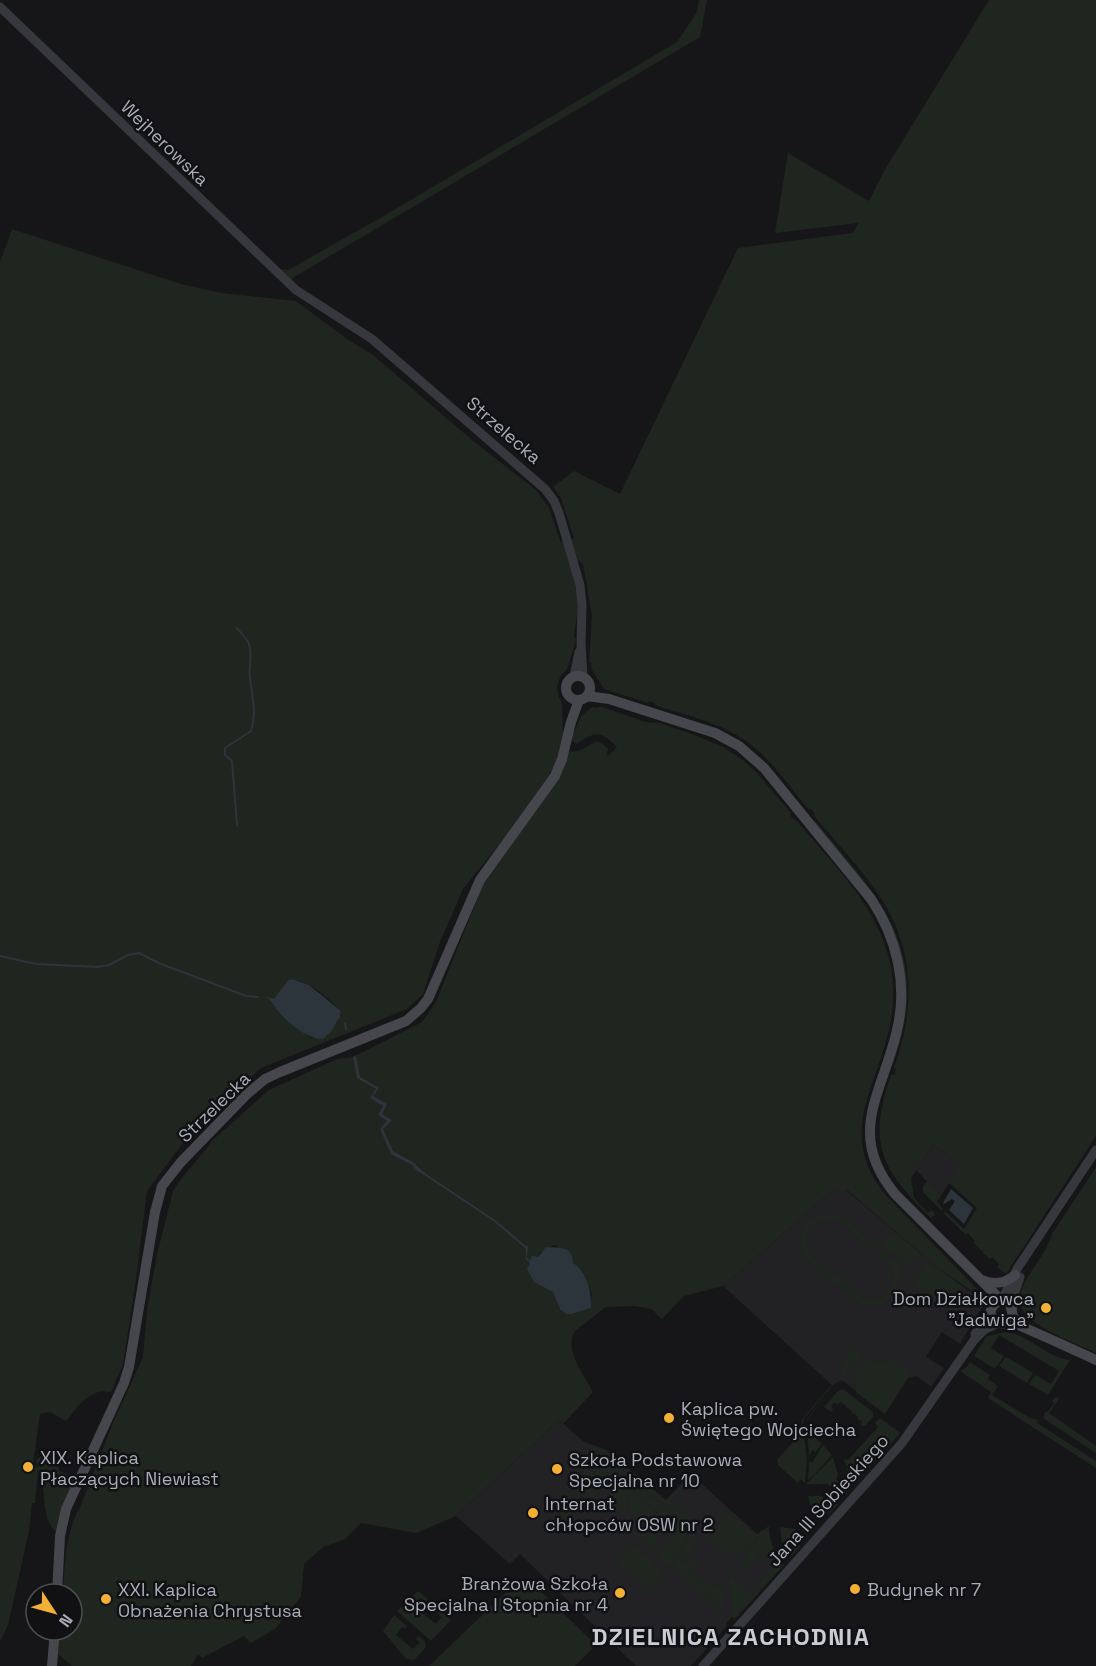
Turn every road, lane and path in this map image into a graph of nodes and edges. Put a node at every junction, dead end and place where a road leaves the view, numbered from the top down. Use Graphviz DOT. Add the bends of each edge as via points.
graph roads {
  1 [pos="0,7"];
  2 [pos="310,299"];
  3 [pos="578,677"];
  4 [pos="582,696"];
  5 [pos="1096,1150"];
  6 [pos="1025,1257"];
  7 [pos="1015,1275"];
  8 [pos="981,1281"];
  9 [pos="1002,1300"];
  10 [pos="991,1310"];
  11 [pos="1013,1310"];
  12 [pos="1003,1323"];
  13 [pos="1036,1331"];
  14 [pos="968,1349"];
  15 [pos="1096,1360"];
  16 [pos="58,1582"];
  17 [pos="54,1642"];
  18 [pos="52,1666"];
  19 [pos="703,1666"];
  1 -- 2 [label="street, Wejherowska" via="264,261"];
  2 -- 3 [label="street, Strzelecka" via="383,348 550,494 580,585"];
  3 -- 4 [label="main road" via="586,680"];
  3 -- 4 [label="main road, Strzelecka" via="567,683 566,691"];
  4 -- 8 [label="main road" via="609,699 715,733 746,752 764,768 876,907 893,942 902,999 893,1046 873,1105 872,1150 895,1194"];
  4 -- 16 [label="main road, Strzelecka" via="569,711 571,722 555,776 480,880 421,1008 406,1021 265,1079 203,1138 162,1186 129,1367 66,1509"];
  5 -- 6 [label="street"];
  6 -- 7 [label="street"];
  6 -- 11 [label="street"];
  7 -- 8 [label="main road" via="1004,1282"];
  7 -- 9 [label="street"];
  8 -- 9 [label="main road"];
  8 -- 10 [label="main road"];
  9 -- 10 [label="main road"];
  9 -- 11 [label="main road"];
  10 -- 12 [label="main road" via="993,1319"];
  10 -- 14 [label="street, Jana III Sobieskiego"];
  11 -- 12 [label="main road" via="1011,1319"];
  11 -- 13 [label="main road"];
  12 -- 13 [label="main road"];
  12 -- 14 [label="street, Jana III Sobieskiego" via="981,1332"];
  13 -- 15 [label="main road"];
  14 -- 19 [label="street, Jana III Sobieskiego" via="902,1443"];
  17 -- 18 [label="main road"];
}
